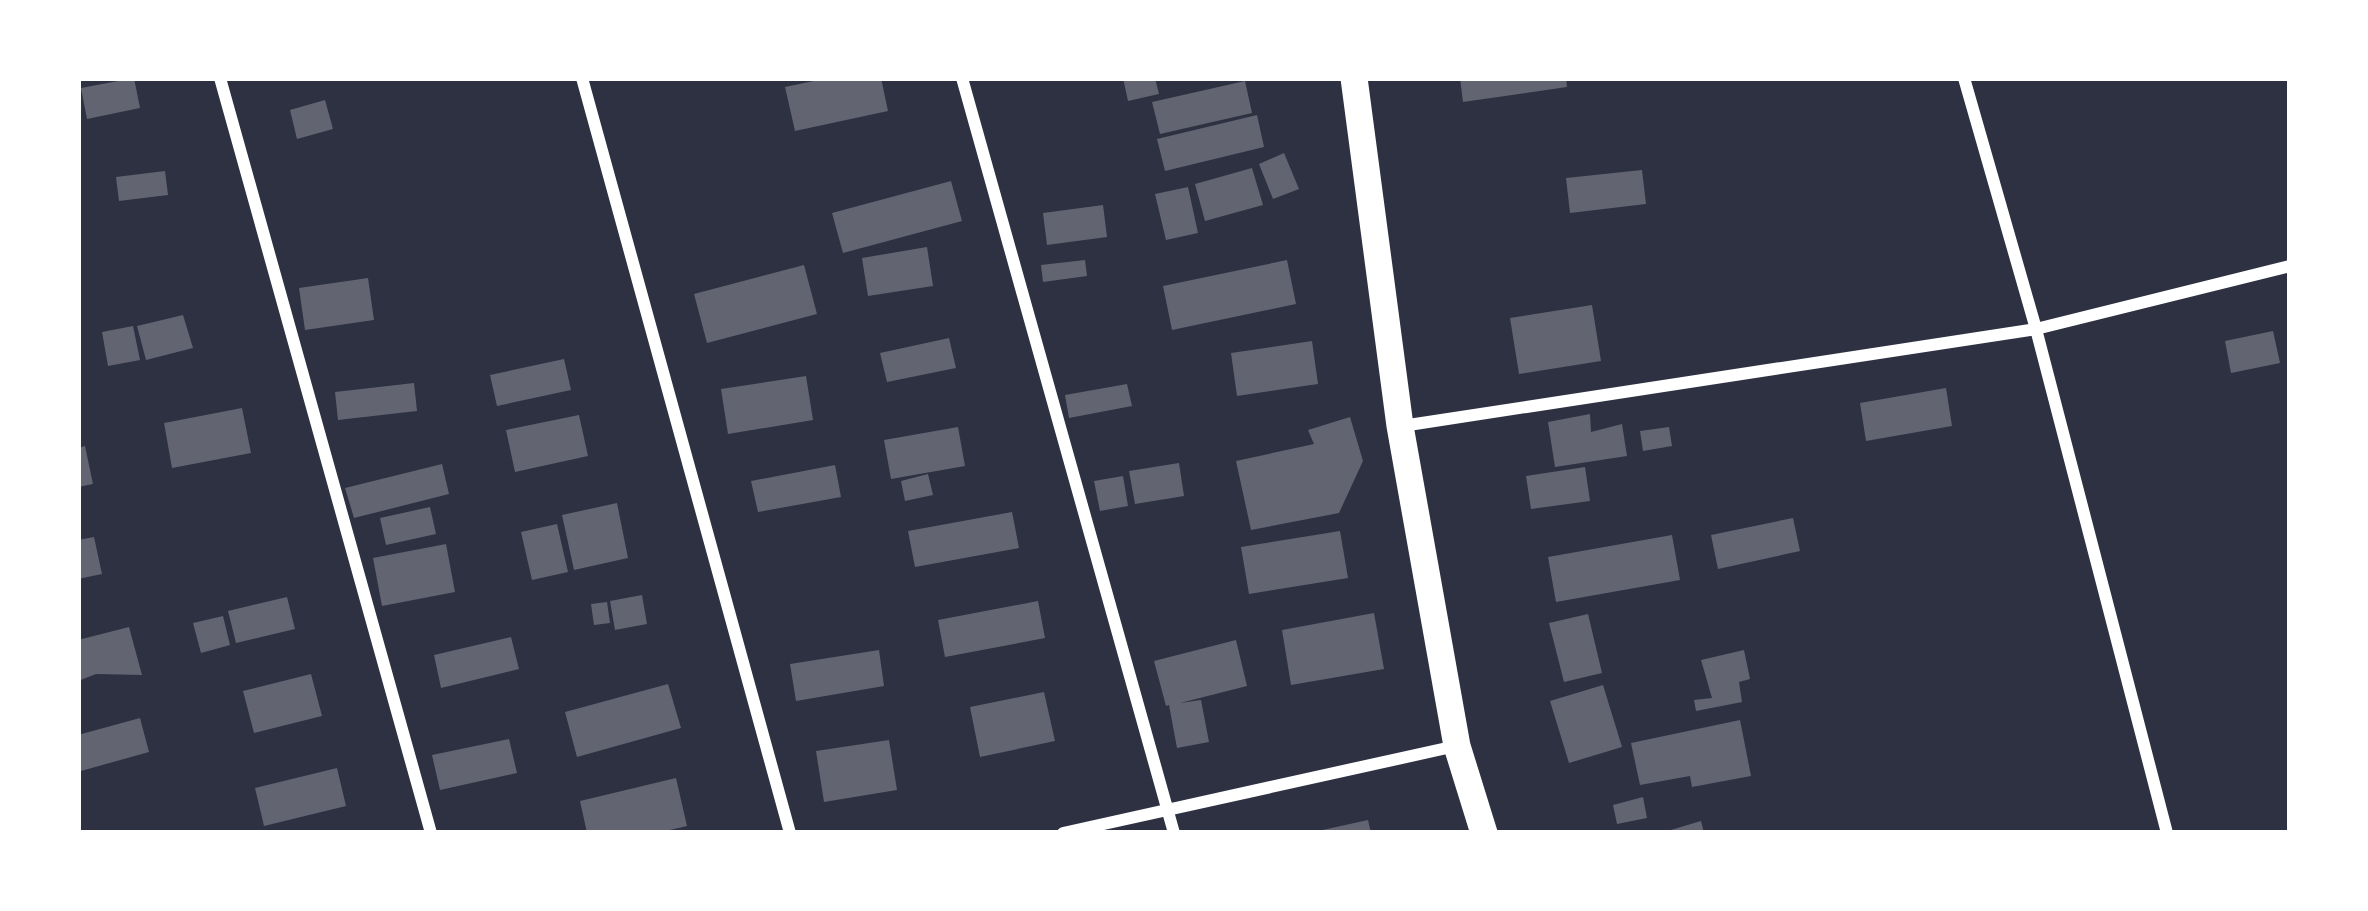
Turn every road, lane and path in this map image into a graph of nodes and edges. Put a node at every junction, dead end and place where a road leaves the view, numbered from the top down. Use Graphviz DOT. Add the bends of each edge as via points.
graph roads {
  1 [pos="220,78"];
  2 [pos="581,78"];
  3 [pos="962,78"];
  4 [pos="1354,78"];
  5 [pos="1964,78"];
  6 [pos="2290,266"];
  7 [pos="2036,329"];
  8 [pos="1400,426"];
  9 [pos="1457,746"];
  10 [pos="1168,809"];
  11 [pos="431,833"];
  12 [pos="790,833"];
  13 [pos="1063,833"];
  14 [pos="1174,833"];
  15 [pos="1484,833"];
  16 [pos="2167,833"];
  1 -- 11 [label="street"];
  2 -- 12 [label="street"];
  3 -- 10 [label="street"];
  4 -- 8 [label="main road"];
  5 -- 7 [label="street"];
  6 -- 7 [label="street"];
  7 -- 8 [label="street"];
  7 -- 16 [label="street"];
  8 -- 9 [label="main road"];
  9 -- 10 [label="street"];
  9 -- 15 [label="main road"];
  10 -- 13 [label="street"];
  10 -- 14 [label="street"];
}
